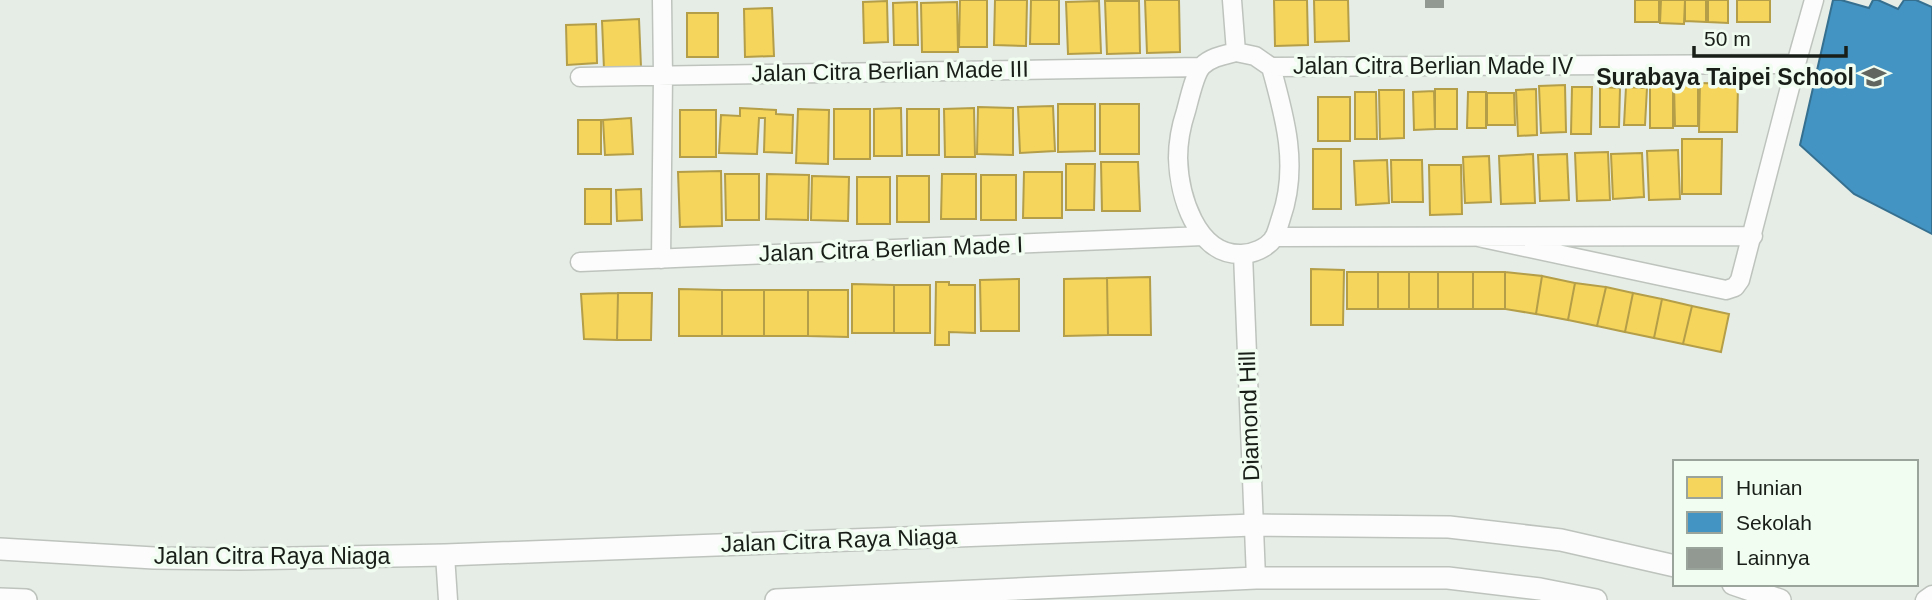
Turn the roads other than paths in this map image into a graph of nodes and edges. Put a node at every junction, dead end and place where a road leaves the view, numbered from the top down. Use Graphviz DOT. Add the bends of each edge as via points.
graph roads {
  1 [pos="662,0"];
  2 [pos="1233,0"];
  3 [pos="1814,0"];
  4 [pos="1236,52"];
  5 [pos="1796,64"];
  6 [pos="1200,67"];
  7 [pos="1271,67"];
  8 [pos="663,75"];
  9 [pos="580,77"];
  10 [pos="1203,236"];
  11 [pos="1753,236"];
  12 [pos="1274,237"];
  13 [pos="1478,237"];
  14 [pos="1243,254"];
  15 [pos="661,259"];
  16 [pos="580,262"];
  17 [pos="1254,525"];
  18 [pos="0,549"];
  19 [pos="445,555"];
  20 [pos="1673,566"];
  21 [pos="1256,578"];
  22 [pos="1739,586"];
  23 [pos="1932,595"];
  24 [pos="0,598"];
  25 [pos="26,600"];
  26 [pos="448,600"];
  27 [pos="776,600"];
  28 [pos="1596,600"];
  29 [pos="1780,600"];
  30 [pos="1925,600"];
  1 -- 8 [label="street"];
  2 -- 4 [label="street"];
  3 -- 5 [label="street"];
  4 -- 6 [label="street" via="1217,56"];
  4 -- 7 [label="street" via="1255,56"];
  5 -- 7 [label="street, Jalan Citra Berlian Made IV"];
  5 -- 11 [label="street"];
  6 -- 8 [label="street, Jalan Citra Berlian Made III"];
  6 -- 10 [label="street" via="1180,130 1178,158 1189,212"];
  7 -- 12 [label="street" via="1290,163 1285,207"];
  8 -- 9 [label="street, Jalan Citra Berlian Made III"];
  8 -- 15 [label="street"];
  10 -- 14 [label="street" via="1227,253"];
  10 -- 15 [label="street, Jalan Citra Berlian Made I"];
  11 -- 13 [label="street"];
  11 -- 13 [label="street" via="1740,280 1726,290"];
  12 -- 13 [label="street"];
  12 -- 14 [label="street" via="1255,252"];
  14 -- 17 [label="street, Diamond Hill"];
  15 -- 16 [label="street, Jalan Citra Berlian Made I"];
  17 -- 19 [label="street, Jalan Citra Raya Niaga"];
  17 -- 20 [label="street, Jalan Citra Raya Niaga" via="1449,527 1561,540"];
  17 -- 21 [label="street, Diamond Hill"];
  18 -- 19 [label="street, Jalan Citra Raya Niaga" via="154,558"];
  19 -- 26 [label="street"];
  21 -- 27 [label="street"];
  21 -- 28 [label="street" via="1448,578"];
  22 -- 29 [label="street"];
  23 -- 30 [label="street"];
  24 -- 25 [label="street"];
}
